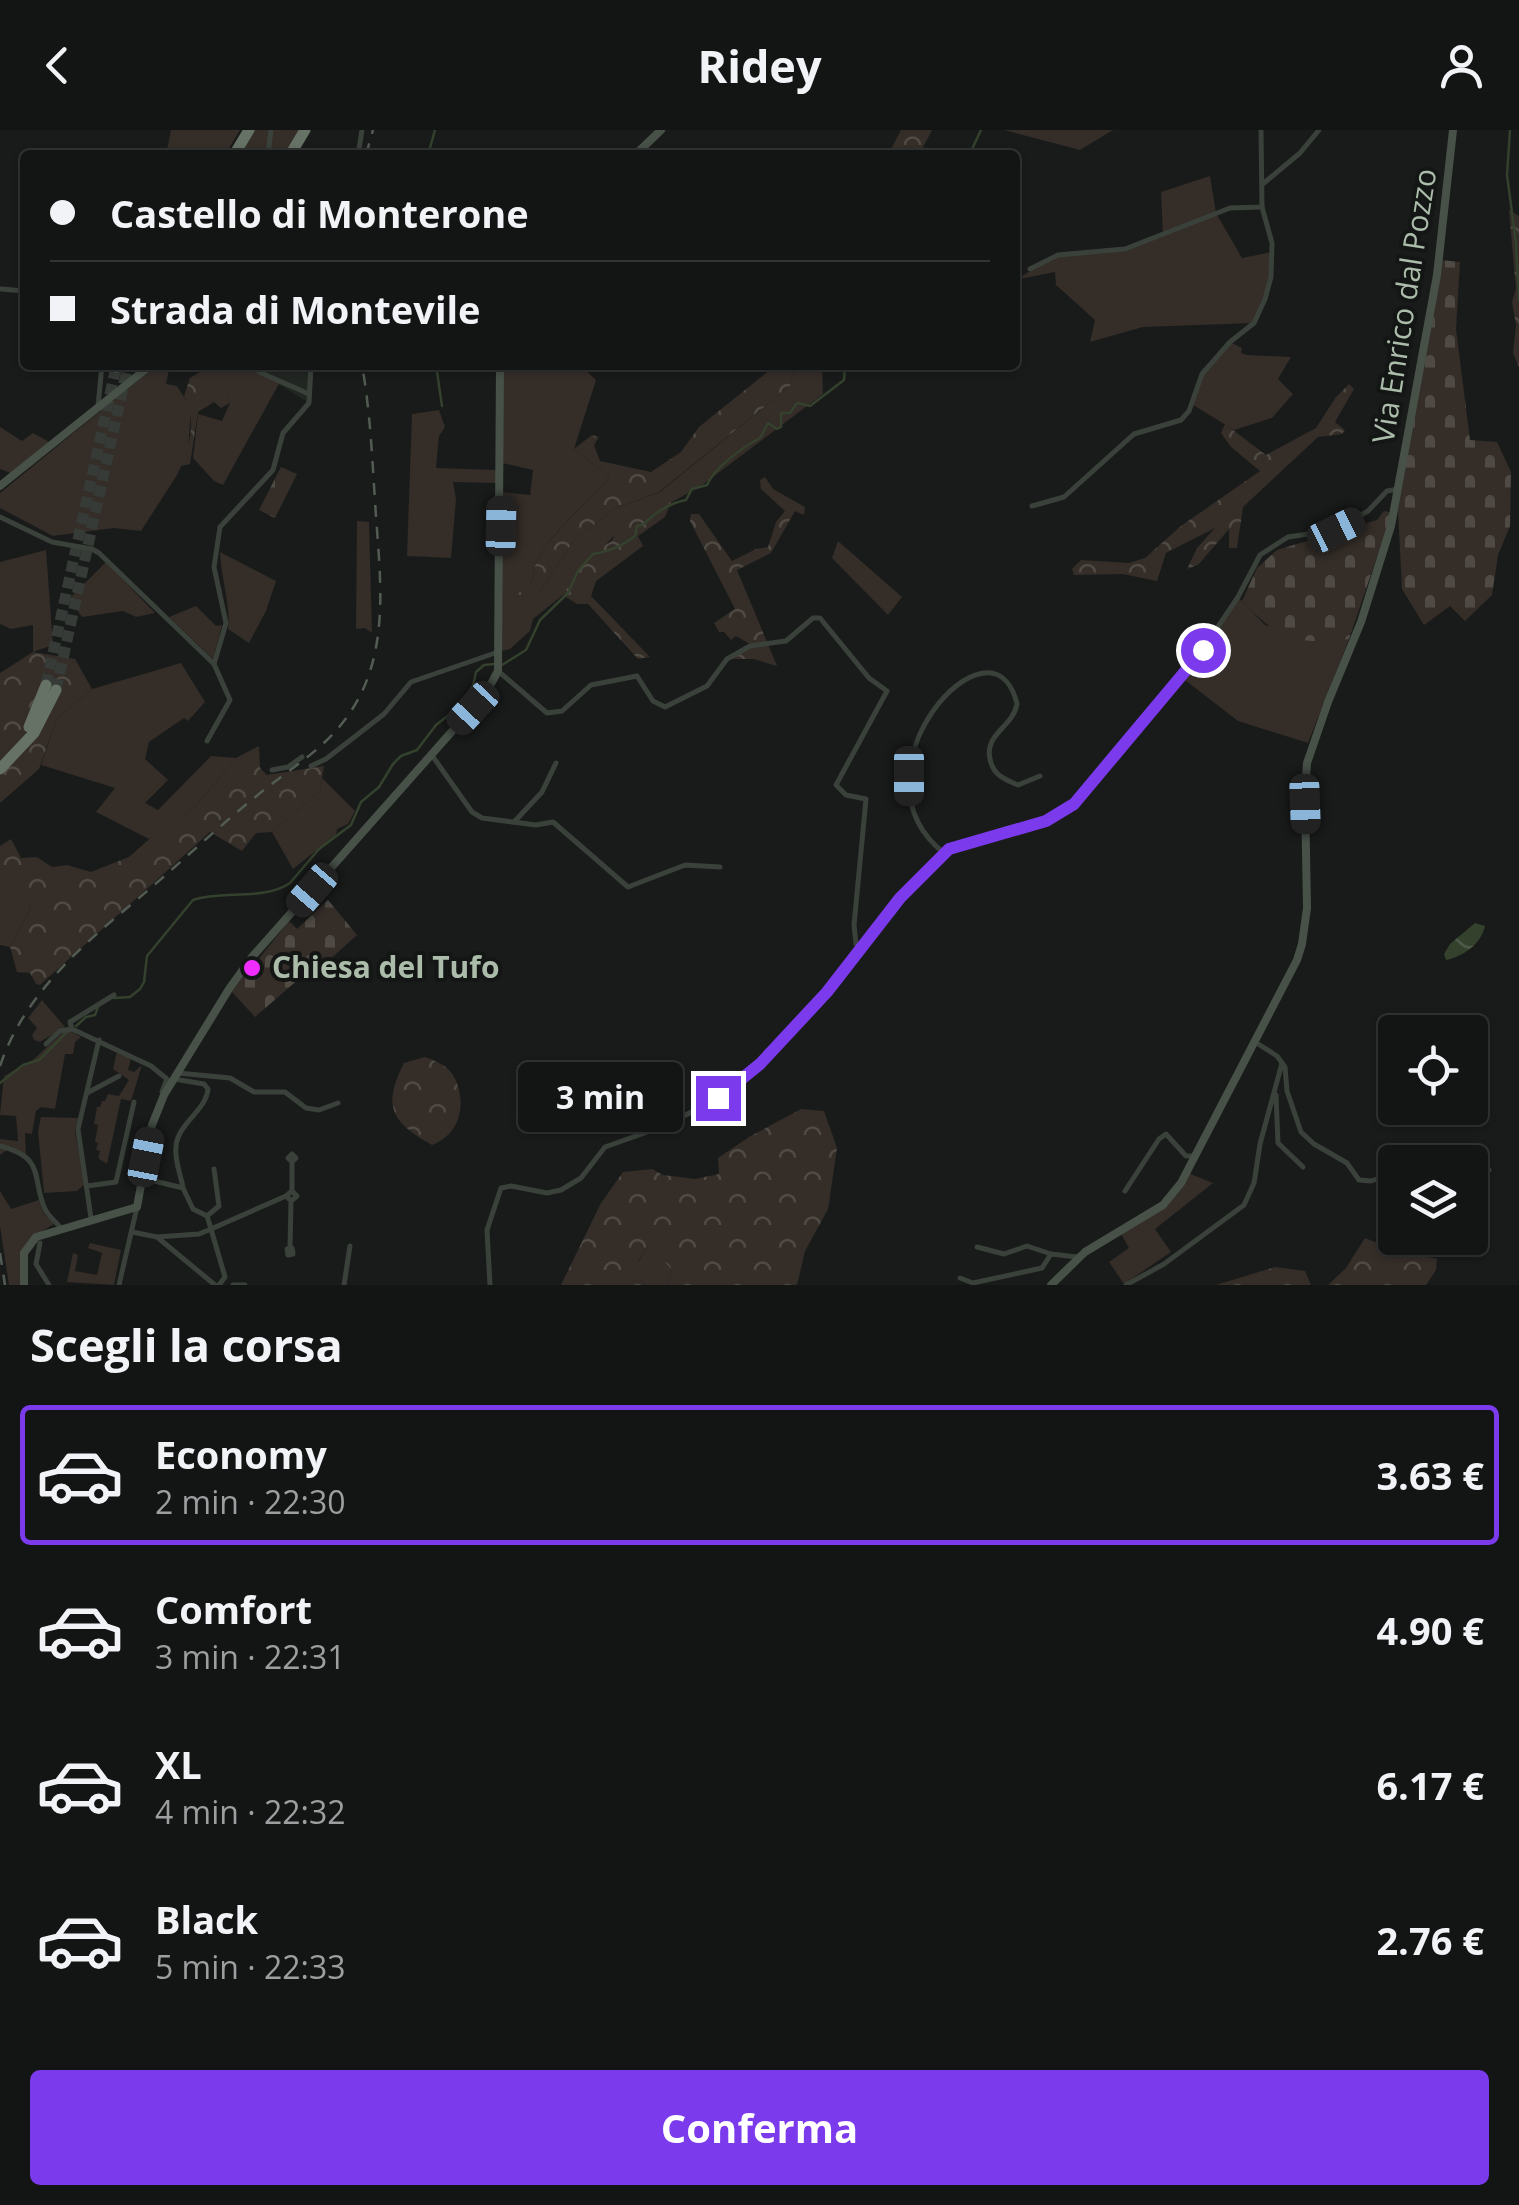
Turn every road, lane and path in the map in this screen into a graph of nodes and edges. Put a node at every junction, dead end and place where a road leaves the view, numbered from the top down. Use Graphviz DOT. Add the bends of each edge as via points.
graph roads {
  1 [pos="661,130"];
  2 [pos="1261,130"];
  3 [pos="1319,130"];
  4 [pos="1453,130"];
  5 [pos="640,150"];
  6 [pos="1262,188"];
  7 [pos="1262,207"];
  8 [pos="1030,269"];
  9 [pos="110,370"];
  10 [pos="144,370"];
  11 [pos="259,370"];
  12 [pos="312,370"];
  13 [pos="500,370"];
  14 [pos="310,394"];
  15 [pos="98,408"];
  16 [pos="0,486"];
  17 [pos="1398,489"];
  18 [pos="1032,506"];
  19 [pos="0,517"];
  20 [pos="498,655"];
  21 [pos="214,664"];
  22 [pos="498,672"];
  23 [pos="51,688"];
  24 [pos="207,741"];
  25 [pos="430,754"];
  26 [pos="302,758"];
  27 [pos="556,762"];
  28 [pos="0,765"];
  29 [pos="311,766"];
  30 [pos="272,770"];
  31 [pos="1040,776"];
  32 [pos="514,822"];
  33 [pos="944,853"];
  34 [pos="720,868"];
  35 [pos="862,948"];
  36 [pos="114,995"];
  37 [pos="72,1028"];
  38 [pos="98,1040"];
  39 [pos="1256,1042"];
  40 [pos="46,1044"];
  41 [pos="1282,1063"];
  42 [pos="119,1076"];
  43 [pos="173,1076"];
  44 [pos="1276,1092"];
  45 [pos="87,1094"];
  46 [pos="164,1095"];
  47 [pos="134,1102"];
  48 [pos="338,1103"];
  49 [pos="0,1146"];
  50 [pos="1196,1156"];
  51 [pos="292,1162"];
  52 [pos="1303,1168"];
  53 [pos="214,1169"];
  54 [pos="142,1178"];
  55 [pos="1378,1178"];
  56 [pos="88,1186"];
  57 [pos="182,1188"];
  58 [pos="1124,1192"];
  59 [pos="290,1196"];
  60 [pos="137,1207"];
  61 [pos="123,1210"];
  62 [pos="208,1216"];
  63 [pos="91,1218"];
  64 [pos="134,1223"];
  65 [pos="61,1228"];
  66 [pos="211,1229"];
  67 [pos="132,1232"];
  68 [pos="157,1237"];
  69 [pos="40,1242"];
  70 [pos="350,1246"];
  71 [pos="290,1248"];
  72 [pos="977,1248"];
  73 [pos="1050,1254"];
  74 [pos="1080,1257"];
  75 [pos="960,1278"];
  76 [pos="1137,1282"];
  77 [pos="24,1285"];
  78 [pos="49,1285"];
  79 [pos="119,1285"];
  80 [pos="217,1285"];
  81 [pos="233,1285"];
  82 [pos="246,1285"];
  83 [pos="344,1285"];
  84 [pos="490,1285"];
  85 [pos="1051,1285"];
  86 [pos="1126,1285"];
  1 -- 5 [label="street"];
  2 -- 6 [label="street"];
  3 -- 6 [label="street"];
  4 -- 17 [label="street, Via Enrico dal Pozzo" via="1436,275"];
  6 -- 7 [label="street"];
  7 -- 8 [label="street" via="1230,208 1125,249 1058,255"];
  7 -- 18 [label="street" via="1272,244 1265,298 1254,323 1202,374 1188,412 1134,434 1064,497"];
  9 -- 15 [label="street"];
  10 -- 15 [label="street"];
  11 -- 14 [label="street"];
  12 -- 14 [label="street"];
  13 -- 20 [label="street"];
  14 -- 21 [label="street" via="306,409 283,433 268,478 220,526 214,567 226,623"];
  15 -- 16 [label="street"];
  17 -- 33 [label="street" via="1386,491 1345,525 1288,537 1260,555 1203,650 1074,804 1046,821"];
  17 -- 39 [label="street, Via Enrico dal Pozzo" via="1386,548 1310,751 1308,908 1298,960"];
  19 -- 21 [label="street" via="52,542 100,553"];
  20 -- 22 [label="street"];
  20 -- 29 [label="street" via="411,682 384,714"];
  21 -- 24 [label="street" via="230,700"];
  22 -- 25 [label="street"];
  22 -- 35 [label="street" via="552,714 592,685 636,676 665,707 707,686 738,652 786,641 820,618 887,692 836,785 866,799 854,925"];
  23 -- 28 [label="highway"];
  25 -- 32 [label="street" via="472,812"];
  25 -- 43 [label="street" via="252,957"];
  26 -- 30 [label="street"];
  27 -- 32 [label="street" via="542,792"];
  31 -- 33 [label="street" via="1018,785 996,774 990,739 1010,722 1017,704 996,672 968,676 924,724 909,776 917,823"];
  32 -- 34 [label="street" via="553,822 628,888 685,865"];
  33 -- 35 [label="street"];
  35 -- 84 [label="street" via="760,1064 718,1098 605,1147 571,1186 548,1193 501,1188 487,1230"];
  36 -- 37 [label="street" via="70,1022"];
  37 -- 38 [label="street"];
  37 -- 40 [label="street"];
  38 -- 45 [label="street"];
  38 -- 46 [label="street" via="166,1078"];
  39 -- 41 [label="street"];
  39 -- 50 [label="street, Via Enrico dal Pozzo"];
  41 -- 44 [label="street"];
  41 -- 55 [label="street" via="1300,1132 1347,1162 1359,1180"];
  42 -- 45 [label="street"];
  43 -- 46 [label="street"];
  43 -- 48 [label="street" via="230,1078 254,1092 285,1092 306,1108"];
  43 -- 57 [label="street" via="208,1089 176,1145"];
  44 -- 52 [label="street" via="1278,1143"];
  44 -- 76 [label="street" via="1244,1205"];
  45 -- 56 [label="street" via="78,1134"];
  46 -- 54 [label="street"];
  47 -- 56 [label="street" via="116,1182"];
  49 -- 65 [label="street" via="17,1151 37,1170 44,1207"];
  50 -- 58 [label="street" via="1186,1156 1166,1134"];
  50 -- 74 [label="street, Via Enrico dal Pozzo" via="1164,1205"];
  51 -- 59 [label="street"];
  53 -- 62 [label="street" via="219,1206"];
  54 -- 57 [label="street"];
  54 -- 60 [label="street"];
  56 -- 63 [label="street"];
  57 -- 62 [label="street" via="193,1209"];
  59 -- 66 [label="street"];
  59 -- 71 [label="street"];
  60 -- 61 [label="street"];
  60 -- 64 [label="street"];
  61 -- 63 [label="street"];
  61 -- 64 [label="street"];
  62 -- 66 [label="street"];
  63 -- 65 [label="street"];
  64 -- 67 [label="street"];
  65 -- 77 [label="street" via="28,1244"];
  66 -- 68 [label="street"];
  66 -- 80 [label="street" via="225,1278"];
  67 -- 68 [label="street"];
  67 -- 79 [label="street"];
  68 -- 80 [label="street"];
  69 -- 78 [label="street" via="36,1264"];
  70 -- 83 [label="street"];
  72 -- 73 [label="street" via="1004,1254 1027,1246"];
  73 -- 74 [label="street"];
  73 -- 75 [label="street" via="1042,1268 973,1283"];
  74 -- 85 [label="street, Via Enrico dal Pozzo"];
  76 -- 86 [label="street"];
  81 -- 82 [label="street"];
}
